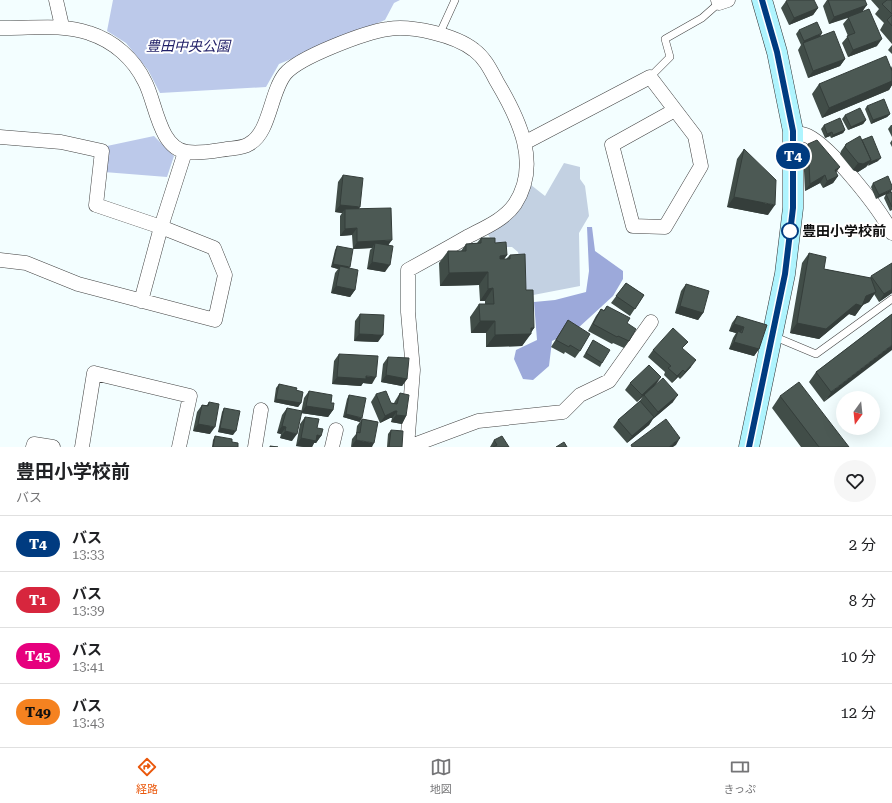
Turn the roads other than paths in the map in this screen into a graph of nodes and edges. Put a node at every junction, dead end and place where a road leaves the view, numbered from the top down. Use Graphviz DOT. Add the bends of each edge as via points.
graph roads {
  1 [pos="56,0"];
  2 [pos="455,0"];
  3 [pos="762,0"];
  4 [pos="722,1"];
  5 [pos="62,26"];
  6 [pos="0,28"];
  7 [pos="438,35"];
  8 [pos="650,77"];
  9 [pos="675,110"];
  10 [pos="793,131"];
  11 [pos="0,137"];
  12 [pos="526,142"];
  13 [pos="185,152"];
  14 [pos="161,226"];
  15 [pos="892,233"];
  16 [pos="0,260"];
  17 [pos="892,299"];
  18 [pos="141,301"];
  19 [pos="651,322"];
  20 [pos="772,336"];
  21 [pos="261,410"];
  22 [pos="336,430"];
  23 [pos="33,447"];
  24 [pos="53,447"];
  25 [pos="82,447"];
  26 [pos="179,447"];
  27 [pos="255,447"];
  28 [pos="332,447"];
  29 [pos="407,447"];
  30 [pos="749,447"];
  1 -- 5 [label="street"];
  2 -- 7 [label="lane"];
  3 -- 10 [label="main road" via="777,52"];
  4 -- 8 [label="lane" via="702,18 665,39 670,57"];
  5 -- 6 [label="street"];
  5 -- 13 [label="street" via="103,38 127,56 147,86 168,142"];
  7 -- 12 [label="street" via="471,48 485,61 508,101"];
  7 -- 13 [label="street" via="424,31 388,29 345,42 307,59 287,72 276,89 261,132 252,143 208,152"];
  8 -- 9 [label="street"];
  8 -- 12 [label="street"];
  9 -- 9 [label="street" via="695,136 702,166 665,227 633,226 612,145"];
  10 -- 15 [label="street" via="808,136 827,150 856,183 888,224"];
  10 -- 20 [label="main road" via="793,208 785,274"];
  11 -- 14 [label="street" via="61,142 102,151 96,205"];
  12 -- 29 [label="street" via="528,170 525,183 508,213 408,270 408,312 413,370"];
  13 -- 14 [label="street"];
  14 -- 18 [label="street"];
  14 -- 18 [label="street" via="214,248 225,275 215,320"];
  16 -- 18 [label="street" via="26,263 78,284"];
  17 -- 20 [label="lane" via="816,354"];
  19 -- 29 [label="street" via="609,381 580,395 563,412 478,421"];
  20 -- 30 [label="main road"];
  21 -- 27 [label="street"];
  22 -- 28 [label="street"];
  23 -- 24 [label="street" via="34,444"];
  25 -- 26 [label="street" via="94,373 190,396"];
}
